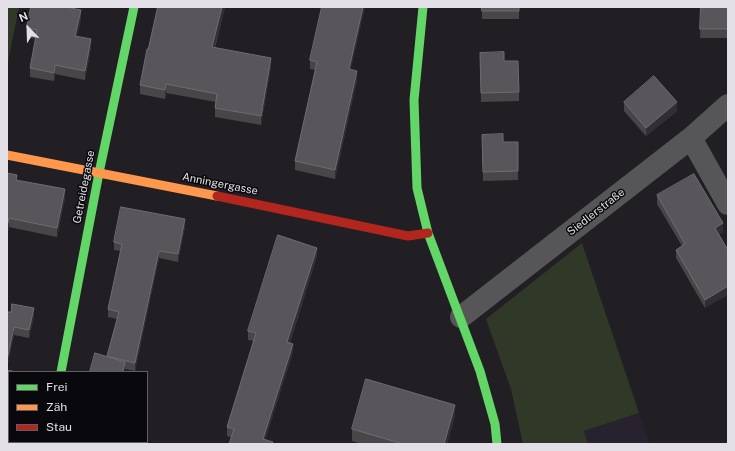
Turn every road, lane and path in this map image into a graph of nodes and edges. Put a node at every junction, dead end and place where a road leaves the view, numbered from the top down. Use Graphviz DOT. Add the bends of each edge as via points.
graph roads {
  1 [pos="134,7"];
  2 [pos="423,7"];
  3 [pos="728,105"];
  4 [pos="691,138"];
  5 [pos="7,156"];
  6 [pos="99,173"];
  7 [pos="728,204"];
  8 [pos="428,233"];
  9 [pos="461,317"];
  10 [pos="61,371"];
  11 [pos="497,444"];
  1 -- 6 [label="street, Getreidegasse"];
  2 -- 8 [label="street" via="414,100 417,188"];
  3 -- 4 [label="street, Siedlerstraße"];
  4 -- 7 [label="street"];
  4 -- 9 [label="street, Siedlerstraße"];
  5 -- 6 [label="street, Anningergasse"];
  6 -- 8 [label="street, Anningergasse" via="266,205 408,236"];
  6 -- 10 [label="street, Getreidegasse"];
  8 -- 9 [label="street"];
  9 -- 11 [label="street" via="480,371 495,424"];
}
